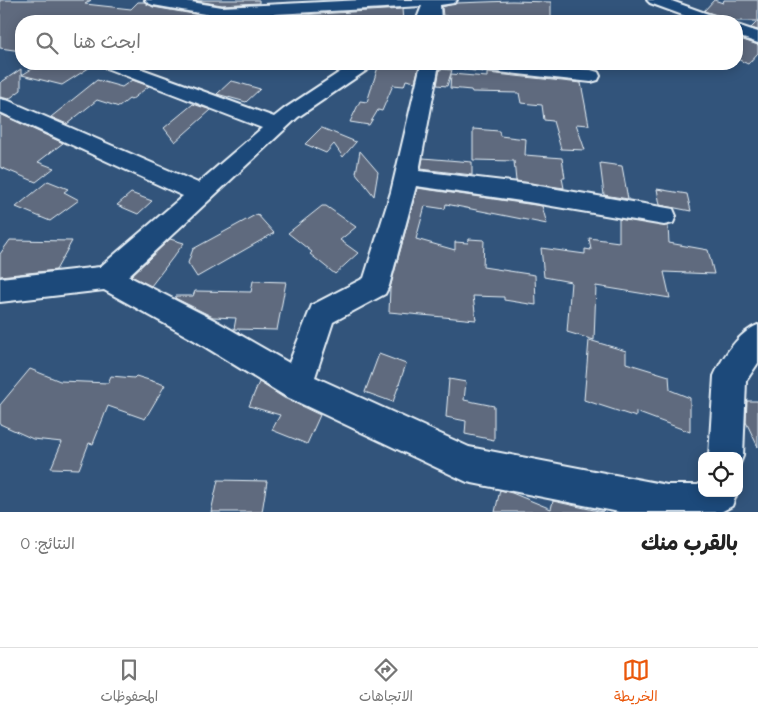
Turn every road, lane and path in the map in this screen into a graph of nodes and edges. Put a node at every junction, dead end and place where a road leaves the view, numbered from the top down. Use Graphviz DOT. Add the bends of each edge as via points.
graph roads {
  1 [pos="153,0"];
  2 [pos="449,0"];
  3 [pos="655,0"];
  4 [pos="432,1"];
  5 [pos="426,15"];
  6 [pos="433,15"];
  7 [pos="696,15"];
  8 [pos="743,32"];
  9 [pos="758,38"];
  10 [pos="128,70"];
  11 [pos="355,70"];
  12 [pos="429,70"];
  13 [pos="531,70"];
  14 [pos="591,76"];
  15 [pos="2,105"];
  16 [pos="277,126"];
  17 [pos="406,177"];
  18 [pos="201,194"];
  19 [pos="664,216"];
  20 [pos="106,278"];
  21 [pos="0,290"];
  22 [pos="758,339"];
  23 [pos="296,384"];
  24 [pos="726,452"];
  25 [pos="711,497"];
  1 -- 4 [label="street" via="222,12"];
  2 -- 4 [label="street"];
  3 -- 7 [label="street"];
  4 -- 5 [label="street"];
  4 -- 6 [label="street"];
  8 -- 9 [label="street"];
  10 -- 16 [label="street"];
  11 -- 16 [label="street"];
  12 -- 17 [label="street"];
  13 -- 14 [label="street"];
  15 -- 18 [label="street"];
  16 -- 18 [label="street"];
  17 -- 19 [label="street"];
  17 -- 23 [label="street" via="375,286 322,314"];
  18 -- 20 [label="street"];
  20 -- 21 [label="street"];
  20 -- 23 [label="street"];
  22 -- 24 [label="street" via="730,376"];
  23 -- 25 [label="street" via="467,464 667,502 701,502"];
}
